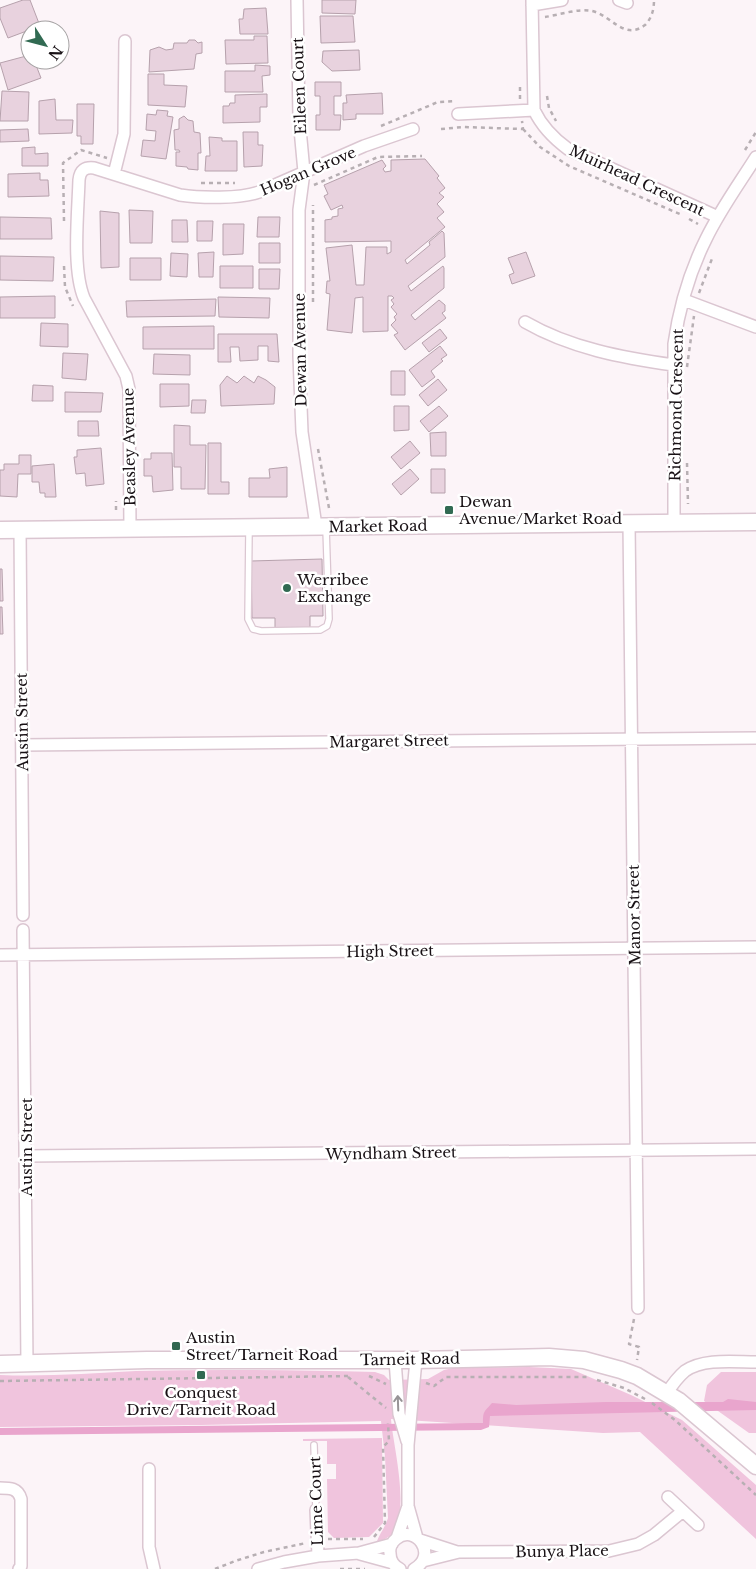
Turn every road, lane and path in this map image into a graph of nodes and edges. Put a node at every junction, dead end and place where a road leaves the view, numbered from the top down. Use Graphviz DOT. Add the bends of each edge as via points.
graph roads {
  1 [pos="297,0"];
  2 [pos="562,0"];
  3 [pos="654,0"];
  4 [pos="532,2"];
  5 [pos="545,3"];
  6 [pos="545,17"];
  7 [pos="545,24"];
  8 [pos="125,41"];
  9 [pos="547,96"];
  10 [pos="463,101"];
  11 [pos="521,110"];
  12 [pos="534,110"];
  13 [pos="458,114"];
  14 [pos="379,127"];
  15 [pos="561,127"];
  16 [pos="413,129"];
  17 [pos="441,129"];
  18 [pos="422,156"];
  19 [pos="756,157"];
  20 [pos="118,161"];
  21 [pos="84,169"];
  22 [pos="304,172"];
  23 [pos="114,174"];
  24 [pos="239,183"];
  25 [pos="200,184"];
  26 [pos="313,194"];
  27 [pos="313,202"];
  28 [pos="718,217"];
  29 [pos="64,224"];
  30 [pos="715,250"];
  31 [pos="64,261"];
  32 [pos="684,300"];
  33 [pos="696,303"];
  34 [pos="312,306"];
  35 [pos="77,313"];
  36 [pos="526,322"];
  37 [pos="756,327"];
  38 [pos="674,365"];
  39 [pos="687,369"];
  40 [pos="317,441"];
  41 [pos="687,457"];
  42 [pos="116,501"];
  43 [pos="688,504"];
  44 [pos="329,508"];
  45 [pos="116,510"];
  46 [pos="756,522"];
  47 [pos="628,523"];
  48 [pos="674,523"];
  49 [pos="321,526"];
  50 [pos="249,527"];
  51 [pos="130,529"];
  52 [pos="0,530"];
  53 [pos="20,530"];
  54 [pos="756,738"];
  55 [pos="632,739"];
  56 [pos="22,744"];
  57 [pos="23,915"];
  58 [pos="23,930"];
  59 [pos="756,947"];
  60 [pos="634,948"];
  61 [pos="0,955"];
  62 [pos="24,955"];
  63 [pos="756,1149"];
  64 [pos="636,1150"];
  65 [pos="26,1156"];
  66 [pos="638,1308"];
  67 [pos="396,1360"];
  68 [pos="416,1360"];
  69 [pos="756,1362"];
  70 [pos="0,1364"];
  71 [pos="27,1365"];
  72 [pos="347,1376"];
  73 [pos="637,1376"];
  74 [pos="667,1393"];
  75 [pos="638,1395"];
  76 [pos="387,1409"];
  77 [pos="388,1417"];
  78 [pos="314,1445"];
  79 [pos="408,1445"];
  80 [pos="756,1466"];
  81 [pos="149,1469"];
  82 [pos="0,1488"];
  83 [pos="668,1497"];
  84 [pos="408,1506"];
  85 [pos="316,1510"];
  86 [pos="683,1511"];
  87 [pos="698,1525"];
  88 [pos="418,1539"];
  89 [pos="388,1547"];
  90 [pos="459,1552"];
  91 [pos="318,1556"];
  92 [pos="419,1566"];
  93 [pos="398,1567"];
  94 [pos="19,1569"];
  95 [pos="154,1569"];
  96 [pos="258,1569"];
  97 [pos="340,1569"];
  1 -- 22 [label="street, Eileen Court" via="299,118"];
  2 -- 5 [label="street"];
  3 -- 6 [label="path" via="651,17 637,29 621,28 591,11"];
  4 -- 5 [label="street"];
  4 -- 12 [label="street"];
  5 -- 6 [label="path"];
  6 -- 7 [label="path"];
  8 -- 20 [label="street" via="124,134"];
  9 -- 15 [label="path" via="549,108"];
  10 -- 14 [label="path" via="438,102"];
  11 -- 12 [label="street"];
  11 -- 13 [label="street"];
  11 -- 17 [label="path" via="523,128"];
  12 -- 28 [label="street, Muirhead Crescent" via="552,138 568,149"];
  16 -- 22 [label="street, Hogan Grove"];
  18 -- 26 [label="path" via="378,157 313,185"];
  19 -- 28 [label="street, Richmond Crescent"];
  20 -- 23 [label="street"];
  20 -- 29 [label="path" via="81,150 63,163"];
  21 -- 23 [label="street, Hogan Grove" via="94,168"];
  21 -- 51 [label="street, Beasley Avenue" via="79,176 78,278 84,298 128,382"];
  22 -- 23 [label="street, Hogan Grove" via="259,192 237,196 180,195"];
  22 -- 49 [label="street, Dewan Avenue" via="299,205 302,432"];
  24 -- 25 [label="path"];
  27 -- 34 [label="path"];
  28 -- 32 [label="street, Richmond Crescent" via="697,259"];
  30 -- 33 [label="path"];
  31 -- 35 [label="path" via="65,287"];
  32 -- 33 [label="street"];
  32 -- 38 [label="street, Richmond Crescent" via="674,344"];
  33 -- 37 [label="street"];
  33 -- 39 [label="path"];
  36 -- 38 [label="street" via="576,346"];
  38 -- 48 [label="street, Richmond Crescent"];
  40 -- 44 [label="path"];
  41 -- 43 [label="path"];
  42 -- 45 [label="path"];
  46 -- 48 [label="main road, Market Road"];
  47 -- 48 [label="main road, Market Road"];
  47 -- 49 [label="main road, Market Road"];
  47 -- 55 [label="street, Manor Street"];
  49 -- 50 [label="main road, Market Road"];
  49 -- 50 [label="lane" via="327,626 320,630 261,632 253,629 248,619"];
  50 -- 51 [label="main road, Market Road"];
  51 -- 53 [label="main road, Market Road"];
  52 -- 53 [label="main road, Market Road"];
  53 -- 56 [label="street, Austin Street"];
  54 -- 55 [label="street, Margaret Street"];
  55 -- 56 [label="street, Margaret Street"];
  55 -- 60 [label="street, Manor Street"];
  56 -- 57 [label="street, Austin Street"];
  58 -- 62 [label="street, Austin Street"];
  59 -- 60 [label="street, High Street"];
  60 -- 62 [label="street, High Street"];
  60 -- 64 [label="street, Manor Street"];
  61 -- 62 [label="street, High Street"];
  62 -- 65 [label="street, Austin Street"];
  63 -- 64 [label="street, Wyndham Street"];
  64 -- 65 [label="street, Wyndham Street"];
  64 -- 66 [label="street, Manor Street"];
  65 -- 71 [label="street, Austin Street"];
  66 -- 73 [label="path" via="629,1344 639,1347"];
  67 -- 68 [label="main road, Tarneit Road"];
  67 -- 71 [label="main road, Tarneit Road" via="147,1360"];
  79 -- 67 [label="street, one-way" via="399,1414"];
  68 -- 73 [label="main road, Tarneit Road" via="567,1358"];
  68 -- 79 [label="street"];
  69 -- 74 [label="street" via="708,1363 693,1367 684,1372"];
  70 -- 71 [label="main road, Tarneit Road"];
  72 -- 76 [label="path"];
  73 -- 74 [label="main road, Tarneit Road"];
  73 -- 75 [label="path"];
  74 -- 80 [label="main road, Tarneit Road"];
  77 -- 89 [label="path" via="389,1442 383,1447 385,1523 374,1537"];
  78 -- 85 [label="lane, Lime Court"];
  79 -- 84 [label="street"];
  81 -- 95 [label="street" via="149,1547"];
  82 -- 94 [label="street" via="13,1489 20,1494"];
  83 -- 86 [label="street"];
  84 -- 88 [label="street"];
  84 -- 89 [label="street"];
  85 -- 91 [label="street, Lime Court"];
  86 -- 87 [label="street"];
  86 -- 90 [label="street, Bunya Place" via="638,1544 609,1551"];
  88 -- 89 [label="street, Bunya Place" via="407,1535"];
  88 -- 90 [label="street, Bunya Place"];
  88 -- 92 [label="street" via="425,1550"];
  89 -- 91 [label="street, Bunya Place"];
  89 -- 93 [label="street"];
  89 -- 93 [label="street"];
  89 -- 97 [label="path" via="378,1569"];
  90 -- 92 [label="street, Bunya Place"];
  91 -- 96 [label="street, Bunya Place"];
}
